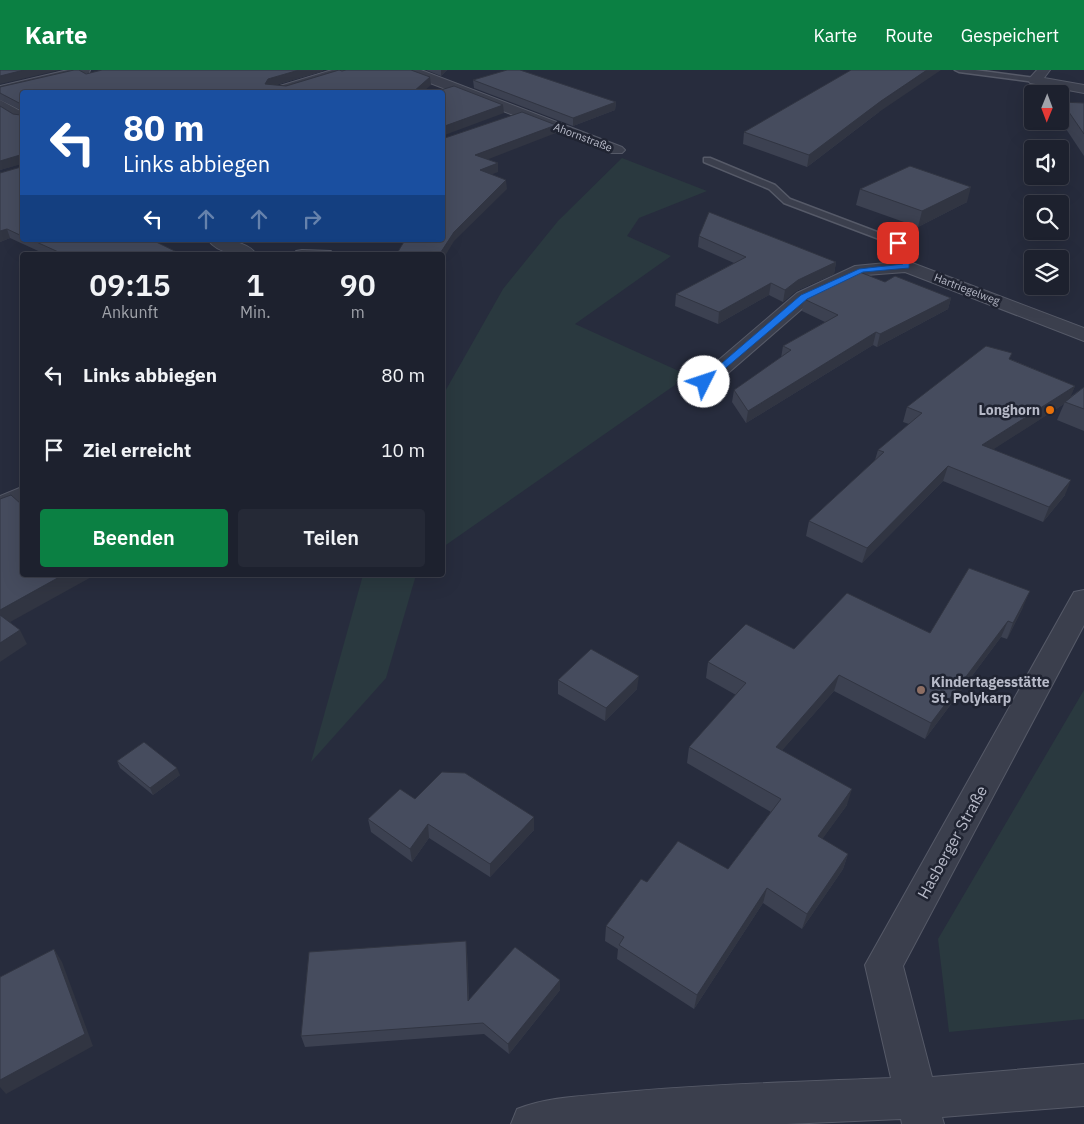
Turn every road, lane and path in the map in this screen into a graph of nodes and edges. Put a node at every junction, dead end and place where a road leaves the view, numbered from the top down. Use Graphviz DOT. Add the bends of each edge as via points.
graph roads {
  1 [pos="84,70"];
  2 [pos="345,70"];
  3 [pos="409,70"];
  4 [pos="959,70"];
  5 [pos="1044,70"];
  6 [pos="1035,80"];
  7 [pos="1084,89"];
  8 [pos="0,90"];
  9 [pos="282,90"];
  10 [pos="0,104"];
  11 [pos="521,114"];
  12 [pos="20,117"];
  13 [pos="503,120"];
  14 [pos="617,150"];
  15 [pos="707,160"];
  16 [pos="222,242"];
  17 [pos="242,252"];
  18 [pos="906,266"];
  19 [pos="1084,335"];
  20 [pos="704,382"];
  21 [pos="20,496"];
  22 [pos="0,506"];
  23 [pos="1084,599"];
  24 [pos="1084,1085"];
  25 [pos="920,1111"];
  26 [pos="532,1124"];
  1 -- 8 [label="street"];
  2 -- 9 [label="street"];
  3 -- 11 [label="street, Ahornstraße"];
  4 -- 6 [label="lane"];
  5 -- 6 [label="street"];
  6 -- 7 [label="street"];
  10 -- 12 [label="street"];
  11 -- 13 [label="street"];
  11 -- 14 [label="street, Ahornstraße"];
  15 -- 18 [label="lane" via="772,186 787,201 898,243 906,249"];
  16 -- 17 [label="street"];
  18 -- 19 [label="street, Hartriegelweg"];
  18 -- 20 [label="street, Hartriegelweg" via="862,270 804,297"];
  21 -- 22 [label="street"];
  23 -- 25 [label="street, Hasberger Straße" via="884,965"];
  24 -- 25 [label="street"];
  25 -- 26 [label="street" via="673,1109 596,1114"];
}
